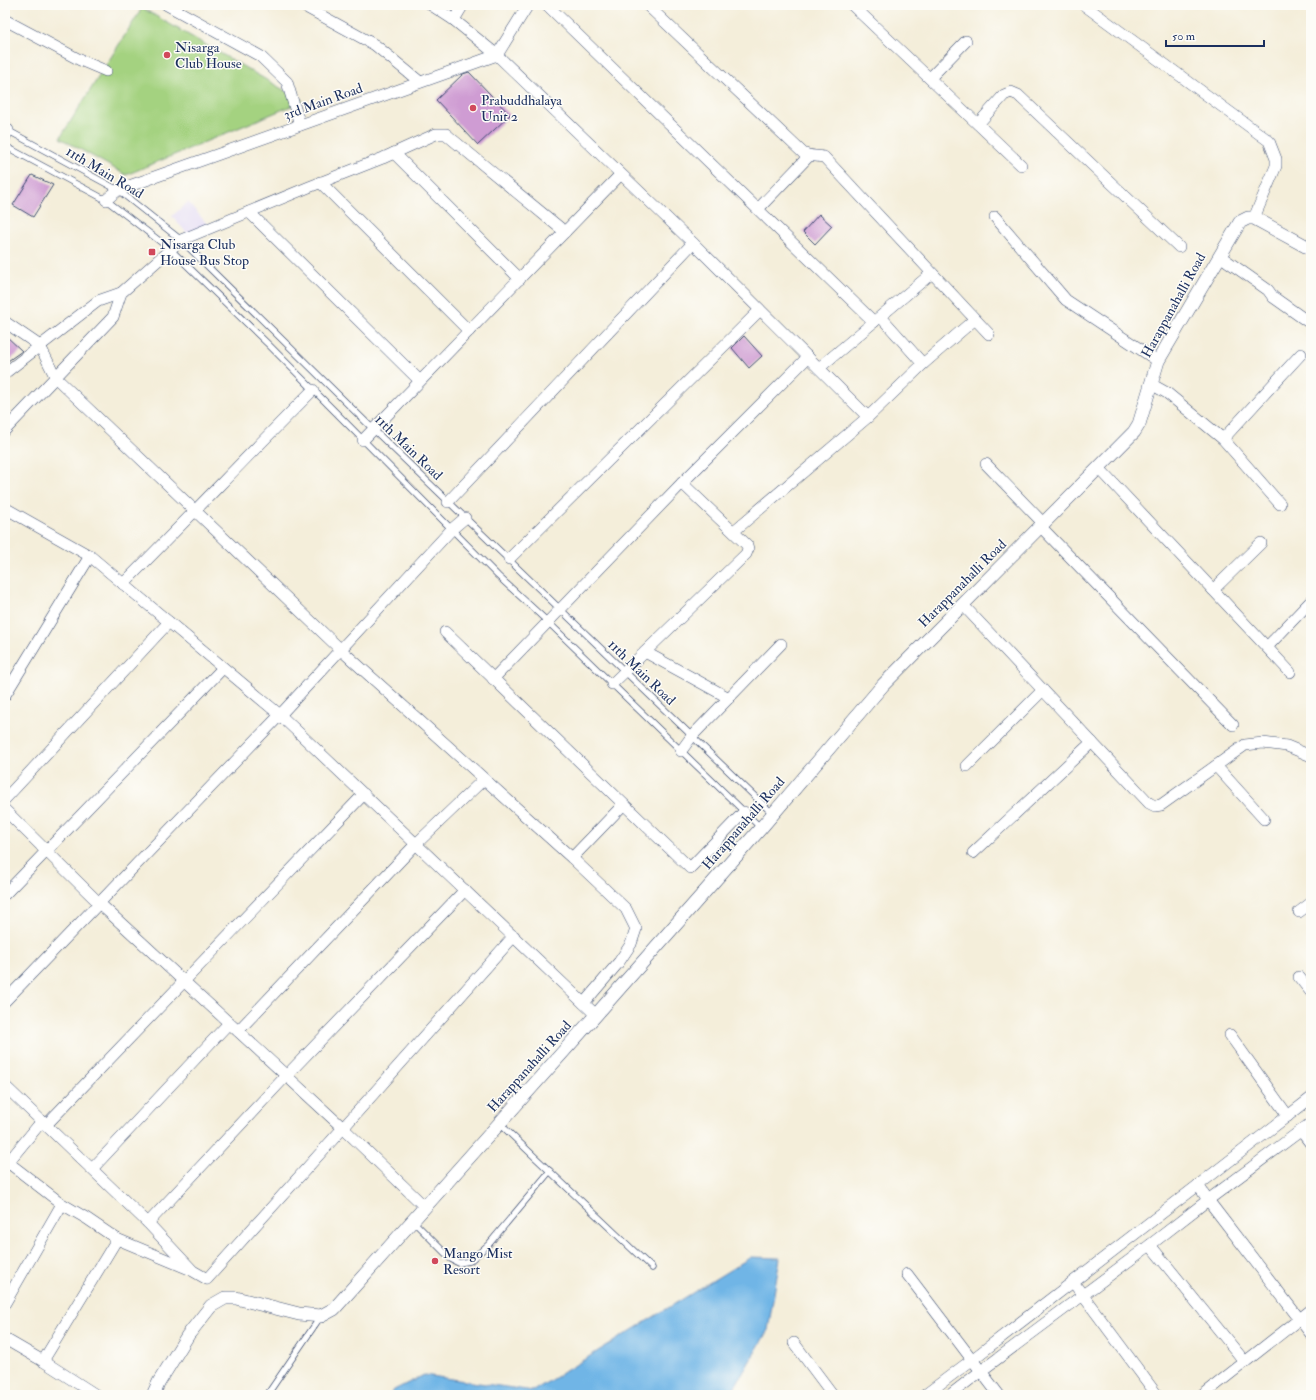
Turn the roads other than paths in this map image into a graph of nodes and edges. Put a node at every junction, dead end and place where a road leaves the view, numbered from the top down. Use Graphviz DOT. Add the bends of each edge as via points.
graph roads {
  1 [pos="167,5"];
  2 [pos="302,5"];
  3 [pos="432,5"];
  4 [pos="463,5"];
  5 [pos="528,5"];
  6 [pos="547,5"];
  7 [pos="647,5"];
  8 [pos="852,5"];
  9 [pos="1084,5"];
  10 [pos="1099,9"];
  11 [pos="5,20"];
  12 [pos="454,20"];
  13 [pos="966,42"];
  14 [pos="497,55"];
  15 [pos="106,71"];
  16 [pos="930,78"];
  17 [pos="420,82"];
  18 [pos="978,124"];
  19 [pos="300,125"];
  20 [pos="6,132"];
  21 [pos="5,146"];
  22 [pos="394,153"];
  23 [pos="809,156"];
  24 [pos="1021,165"];
  25 [pos="620,175"];
  26 [pos="320,182"];
  27 [pos="118,190"];
  28 [pos="106,200"];
  29 [pos="758,209"];
  30 [pos="249,212"];
  31 [pos="995,218"];
  32 [pos="1254,218"];
  33 [pos="565,232"];
  34 [pos="182,240"];
  35 [pos="693,243"];
  36 [pos="1179,246"];
  37 [pos="170,249"];
  38 [pos="1311,249"];
  39 [pos="1220,256"];
  40 [pos="932,273"];
  41 [pos="520,279"];
  42 [pos="121,293"];
  43 [pos="760,310"];
  44 [pos="975,318"];
  45 [pos="877,319"];
  46 [pos="1307,321"];
  47 [pos="5,322"];
  48 [pos="469,331"];
  49 [pos="989,334"];
  50 [pos="40,346"];
  51 [pos="1301,354"];
  52 [pos="808,357"];
  53 [pos="1158,361"];
  54 [pos="923,364"];
  55 [pos="819,368"];
  56 [pos="5,373"];
  57 [pos="56,378"];
  58 [pos="420,381"];
  59 [pos="1151,384"];
  60 [pos="313,390"];
  61 [pos="868,416"];
  62 [pos="373,429"];
  63 [pos="5,430"];
  64 [pos="1223,439"];
  65 [pos="363,440"];
  66 [pos="986,464"];
  67 [pos="1099,468"];
  68 [pos="682,483"];
  69 [pos="448,502"];
  70 [pos="1280,504"];
  71 [pos="6,511"];
  72 [pos="196,511"];
  73 [pos="465,518"];
  74 [pos="1042,526"];
  75 [pos="452,529"];
  76 [pos="734,531"];
  77 [pos="1261,543"];
  78 [pos="90,556"];
  79 [pos="508,559"];
  80 [pos="123,584"];
  81 [pos="1213,590"];
  82 [pos="1311,601"];
  83 [pos="963,605"];
  84 [pos="560,608"];
  85 [pos="169,622"];
  86 [pos="548,622"];
  87 [pos="445,632"];
  88 [pos="781,644"];
  89 [pos="1266,647"];
  90 [pos="340,649"];
  91 [pos="645,652"];
  92 [pos="223,668"];
  93 [pos="625,671"];
  94 [pos="1290,672"];
  95 [pos="493,679"];
  96 [pos="612,684"];
  97 [pos="1043,690"];
  98 [pos="5,695"];
  99 [pos="729,698"];
  100 [pos="280,715"];
  101 [pos="1233,725"];
  102 [pos="692,736"];
  103 [pos="1092,742"];
  104 [pos="681,750"];
  105 [pos="1311,756"];
  106 [pos="967,766"];
  107 [pos="1216,766"];
  108 [pos="484,779"];
  109 [pos="364,794"];
  110 [pos="5,799"];
  111 [pos="623,805"];
  112 [pos="5,810"];
  113 [pos="744,812"];
  114 [pos="772,814"];
  115 [pos="1264,819"];
  116 [pos="761,828"];
  117 [pos="416,844"];
  118 [pos="47,851"];
  119 [pos="973,853"];
  120 [pos="572,858"];
  121 [pos="465,890"];
  122 [pos="5,894"];
  123 [pos="99,903"];
  124 [pos="1311,903"];
  125 [pos="1299,912"];
  126 [pos="514,936"];
  127 [pos="1299,977"];
  128 [pos="185,982"];
  129 [pos="1311,992"];
  130 [pos="5,1001"];
  131 [pos="584,1003"];
  132 [pos="596,1015"];
  133 [pos="228,1023"];
  134 [pos="238,1031"];
  135 [pos="1230,1035"];
  136 [pos="286,1076"];
  137 [pos="5,1086"];
  138 [pos="1311,1098"];
  139 [pos="1288,1116"];
  140 [pos="44,1123"];
  141 [pos="499,1123"];
  142 [pos="1311,1123"];
  143 [pos="343,1128"];
  144 [pos="1301,1131"];
  145 [pos="1311,1144"];
  146 [pos="6,1163"];
  147 [pos="92,1169"];
  148 [pos="550,1171"];
  149 [pos="1198,1185"];
  150 [pos="1208,1200"];
  151 [pos="62,1204"];
  152 [pos="425,1207"];
  153 [pos="413,1220"];
  154 [pos="148,1222"];
  155 [pos="117,1239"];
  156 [pos="1150,1245"];
  157 [pos="652,1268"];
  158 [pos="193,1271"];
  159 [pos="907,1274"];
  160 [pos="1073,1282"];
  161 [pos="1084,1294"];
  162 [pos="5,1303"];
  163 [pos="1311,1310"];
  164 [pos="321,1316"];
  165 [pos="1299,1319"];
  166 [pos="1311,1334"];
  167 [pos="5,1339"];
  168 [pos="794,1343"];
  169 [pos="973,1360"];
  170 [pos="43,1361"];
  171 [pos="1245,1362"];
  172 [pos="980,1371"];
  173 [pos="96,1395"];
  174 [pos="153,1395"];
  175 [pos="267,1395"];
  176 [pos="833,1395"];
  177 [pos="925,1395"];
  178 [pos="950,1395"];
  179 [pos="999,1395"];
  180 [pos="1157,1395"];
  181 [pos="1203,1395"];
  1 -- 19 [label="street" via="260,56 287,82"];
  2 -- 17 [label="street" via="375,45"];
  3 -- 12 [label="street"];
  4 -- 12 [label="street"];
  5 -- 14 [label="street"];
  6 -- 29 [label="street"];
  7 -- 23 [label="street" via="803,154"];
  8 -- 16 [label="street"];
  9 -- 10 [label="street"];
  10 -- 32 [label="street" via="1269,141 1276,166"];
  11 -- 15 [label="street"];
  12 -- 14 [label="street"];
  13 -- 16 [label="street"];
  14 -- 17 [label="street, 3rd Main Road"];
  14 -- 25 [label="street"];
  16 -- 18 [label="street"];
  17 -- 19 [label="street, 3rd Main Road"];
  18 -- 24 [label="street"];
  18 -- 36 [label="street" via="1004,95 1011,92 1018,95"];
  19 -- 27 [label="street, 3rd Main Road"];
  20 -- 27 [label="lane, 11th Main Road"];
  21 -- 28 [label="lane, 11th Main Road"];
  22 -- 26 [label="street"];
  22 -- 33 [label="street" via="436,134 446,134"];
  22 -- 41 [label="street"];
  23 -- 29 [label="street"];
  23 -- 40 [label="street" via="824,157"];
  25 -- 33 [label="street"];
  25 -- 35 [label="street"];
  26 -- 30 [label="street"];
  26 -- 48 [label="street"];
  27 -- 28 [label="street, 3rd Main Road"];
  27 -- 34 [label="lane, 11th Main Road"];
  28 -- 37 [label="lane, 11th Main Road"];
  29 -- 45 [label="street"];
  30 -- 34 [label="street"];
  30 -- 58 [label="street"];
  31 -- 53 [label="street" via="1066,300"];
  32 -- 38 [label="street"];
  32 -- 39 [label="street, Harappanahalli Road" via="1240,222"];
  33 -- 41 [label="street"];
  34 -- 37 [label="street"];
  34 -- 62 [label="lane, 11th Main Road"];
  35 -- 43 [label="street"];
  35 -- 69 [label="street"];
  37 -- 42 [label="street"];
  37 -- 60 [label="lane, 11th Main Road"];
  39 -- 46 [label="street"];
  39 -- 53 [label="street, Harappanahalli Road"];
  40 -- 44 [label="street"];
  40 -- 45 [label="street"];
  41 -- 48 [label="street"];
  42 -- 50 [label="street" via="98,301"];
  42 -- 57 [label="street" via="113,317"];
  43 -- 52 [label="street"];
  43 -- 79 [label="street"];
  44 -- 49 [label="street"];
  44 -- 54 [label="street"];
  45 -- 54 [label="street"];
  45 -- 55 [label="street"];
  47 -- 50 [label="street"];
  48 -- 58 [label="street"];
  50 -- 56 [label="street"];
  50 -- 57 [label="street"];
  51 -- 64 [label="street"];
  52 -- 55 [label="street"];
  52 -- 68 [label="street"];
  53 -- 59 [label="street, Harappanahalli Road"];
  54 -- 61 [label="street"];
  55 -- 61 [label="street"];
  57 -- 63 [label="street"];
  57 -- 72 [label="street"];
  58 -- 62 [label="street"];
  59 -- 64 [label="street" via="1167,392"];
  59 -- 67 [label="street, Harappanahalli Road" via="1139,424 1130,437"];
  60 -- 65 [label="lane, 11th Main Road"];
  60 -- 72 [label="street"];
  61 -- 76 [label="street"];
  62 -- 65 [label="street"];
  62 -- 69 [label="lane, 11th Main Road"];
  64 -- 70 [label="street"];
  65 -- 75 [label="lane, 11th Main Road"];
  66 -- 74 [label="street"];
  67 -- 74 [label="street, Harappanahalli Road"];
  67 -- 81 [label="street"];
  68 -- 76 [label="street"];
  68 -- 84 [label="street"];
  69 -- 73 [label="lane, 11th Main Road"];
  71 -- 78 [label="street"];
  72 -- 80 [label="street"];
  72 -- 90 [label="street"];
  73 -- 75 [label="street"];
  73 -- 79 [label="lane, 11th Main Road"];
  74 -- 83 [label="street, Harappanahalli Road"];
  74 -- 101 [label="street"];
  75 -- 86 [label="lane, 11th Main Road"];
  75 -- 90 [label="street"];
  76 -- 91 [label="street" via="747,545 746,554"];
  77 -- 81 [label="street"];
  78 -- 80 [label="street"];
  78 -- 98 [label="street"];
  79 -- 84 [label="lane, 11th Main Road"];
  80 -- 85 [label="street"];
  81 -- 89 [label="street"];
  82 -- 89 [label="street"];
  83 -- 97 [label="street"];
  83 -- 114 [label="street, Harappanahalli Road" via="883,685"];
  84 -- 86 [label="street"];
  84 -- 93 [label="lane, 11th Main Road"];
  85 -- 92 [label="street"];
  85 -- 110 [label="street"];
  86 -- 95 [label="street"];
  86 -- 96 [label="lane, 11th Main Road"];
  87 -- 95 [label="street"];
  88 -- 99 [label="street"];
  89 -- 94 [label="street"];
  90 -- 100 [label="street"];
  90 -- 108 [label="street"];
  91 -- 93 [label="street"];
  91 -- 99 [label="street"];
  92 -- 100 [label="street"];
  92 -- 118 [label="street"];
  93 -- 96 [label="street"];
  93 -- 102 [label="lane, 11th Main Road"];
  95 -- 111 [label="street"];
  96 -- 104 [label="lane, 11th Main Road"];
  97 -- 103 [label="street"];
  97 -- 106 [label="street"];
  99 -- 102 [label="street"];
  100 -- 109 [label="street"];
  100 -- 123 [label="street"];
  102 -- 104 [label="street"];
  102 -- 114 [label="lane, 11th Main Road"];
  103 -- 107 [label="street" via="1149,803 1155,806 1161,805"];
  103 -- 119 [label="street"];
  104 -- 113 [label="lane, 11th Main Road"];
  105 -- 107 [label="street" via="1287,746 1263,743 1245,746"];
  107 -- 115 [label="street"];
  108 -- 117 [label="street"];
  108 -- 120 [label="street"];
  109 -- 117 [label="street"];
  109 -- 128 [label="street"];
  111 -- 113 [label="street" via="690,868"];
  111 -- 120 [label="street"];
  112 -- 118 [label="street"];
  113 -- 116 [label="lane, 11th Main Road"];
  114 -- 116 [label="street, Harappanahalli Road"];
  116 -- 132 [label="street, Harappanahalli Road"];
  117 -- 121 [label="street"];
  117 -- 134 [label="street"];
  118 -- 122 [label="street"];
  118 -- 123 [label="street"];
  120 -- 131 [label="street" via="626,909 636,929 631,944 619,962"];
  121 -- 126 [label="street"];
  121 -- 136 [label="street"];
  123 -- 128 [label="street"];
  123 -- 130 [label="street"];
  124 -- 125 [label="street"];
  126 -- 131 [label="street"];
  126 -- 143 [label="street"];
  127 -- 129 [label="street"];
  128 -- 133 [label="street"];
  128 -- 140 [label="street"];
  131 -- 132 [label="street"];
  132 -- 141 [label="street, Harappanahalli Road"];
  133 -- 134 [label="street"];
  133 -- 147 [label="street"];
  134 -- 136 [label="street"];
  135 -- 139 [label="street"];
  136 -- 143 [label="street"];
  136 -- 154 [label="street"];
  137 -- 140 [label="street"];
  138 -- 139 [label="street"];
  139 -- 149 [label="street"];
  140 -- 146 [label="street"];
  140 -- 147 [label="street"];
  141 -- 148 [label="lane"];
  141 -- 152 [label="street, Harappanahalli Road"];
  142 -- 144 [label="street"];
  143 -- 152 [label="street"];
  143 -- 158 [label="street" via="207,1280"];
  144 -- 145 [label="street"];
  144 -- 150 [label="street"];
  146 -- 151 [label="street"];
  147 -- 154 [label="street"];
  148 -- 153 [label="lane" via="489,1244 470,1261 459,1262 451,1259"];
  148 -- 157 [label="lane"];
  149 -- 150 [label="street"];
  149 -- 160 [label="street"];
  150 -- 156 [label="street"];
  150 -- 165 [label="street"];
  151 -- 155 [label="street"];
  151 -- 162 [label="street"];
  152 -- 153 [label="street, Harappanahalli Road"];
  153 -- 164 [label="street, Harappanahalli Road" via="334,1309"];
  154 -- 158 [label="street"];
  155 -- 158 [label="street"];
  155 -- 170 [label="street"];
  156 -- 161 [label="street"];
  156 -- 171 [label="street"];
  159 -- 169 [label="street"];
  160 -- 161 [label="street"];
  160 -- 169 [label="street"];
  161 -- 172 [label="street"];
  161 -- 180 [label="street"];
  163 -- 165 [label="street"];
  164 -- 174 [label="street" via="300,1314 236,1298 225,1298 212,1306 188,1335"];
  164 -- 175 [label="lane"];
  165 -- 166 [label="street"];
  165 -- 171 [label="street"];
  167 -- 170 [label="street"];
  168 -- 176 [label="street"];
  169 -- 172 [label="street"];
  169 -- 177 [label="street"];
  170 -- 173 [label="street"];
  171 -- 181 [label="street"];
  172 -- 178 [label="street"];
  172 -- 179 [label="street"];
}
